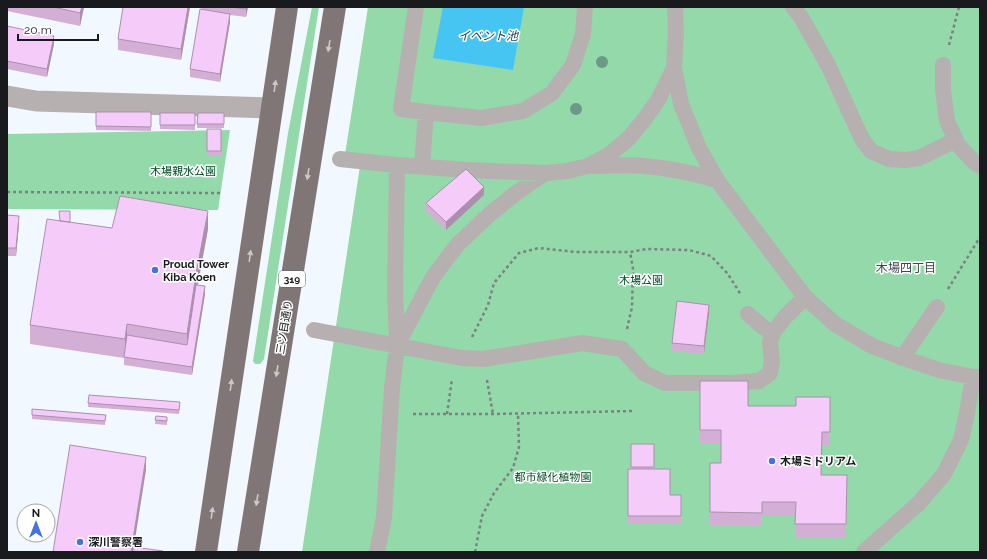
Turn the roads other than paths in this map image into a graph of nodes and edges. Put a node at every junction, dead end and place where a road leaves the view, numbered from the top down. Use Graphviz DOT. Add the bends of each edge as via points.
graph roads {
  1 [pos="287,7"];
  2 [pos="335,7"];
  3 [pos="416,7"];
  4 [pos="585,7"];
  5 [pos="675,7"];
  6 [pos="793,7"];
  7 [pos="943,65"];
  8 [pos="674,68"];
  9 [pos="7,96"];
  10 [pos="272,108"];
  11 [pos="426,112"];
  12 [pos="956,140"];
  13 [pos="340,159"];
  14 [pos="397,165"];
  15 [pos="422,166"];
  16 [pos="588,166"];
  17 [pos="980,166"];
  18 [pos="545,174"];
  19 [pos="717,180"];
  20 [pos="805,297"];
  21 [pos="937,307"];
  22 [pos="748,314"];
  23 [pos="314,330"];
  24 [pos="773,333"];
  25 [pos="397,345"];
  26 [pos="902,358"];
  27 [pos="976,377"];
  28 [pos="206,552"];
  29 [pos="248,552"];
  30 [pos="377,552"];
  31 [pos="864,552"];
  10 -- 1 [label="main road, one-way"];
  2 -- 29 [label="main road, 三ツ目通り / 319, one-way"];
  3 -- 11 [label="street" via="401,109"];
  4 -- 11 [label="street" via="583,34 573,65 552,93 523,111 481,118"];
  5 -- 8 [label="street"];
  6 -- 12 [label="street" via="828,65 862,139 871,151 889,159 906,160 920,158"];
  7 -- 12 [label="street" via="947,121"];
  8 -- 16 [label="street" via="658,100 628,139 610,154"];
  8 -- 19 [label="street" via="681,104 699,148"];
  9 -- 10 [label="street" via="36,101"];
  28 -- 10 [label="main road, one-way"];
  11 -- 15 [label="street"];
  12 -- 17 [label="street"];
  13 -- 14 [label="street"];
  14 -- 15 [label="street"];
  14 -- 25 [label="street"];
  15 -- 18 [label="street"];
  16 -- 18 [label="street"];
  16 -- 19 [label="street" via="661,167"];
  18 -- 25 [label="street" via="516,193 458,244 433,277"];
  19 -- 20 [label="street"];
  20 -- 24 [label="street"];
  20 -- 26 [label="street" via="836,324 872,346"];
  21 -- 26 [label="street"];
  22 -- 24 [label="street"];
  23 -- 25 [label="street"];
  24 -- 25 [label="street" via="770,342 770,373 760,381 730,383 665,383 644,373 622,349 582,343 484,359 458,357"];
  25 -- 30 [label="street" via="384,517"];
  26 -- 27 [label="street" via="939,370"];
  27 -- 31 [label="street" via="961,440 944,474 919,503"];
}
